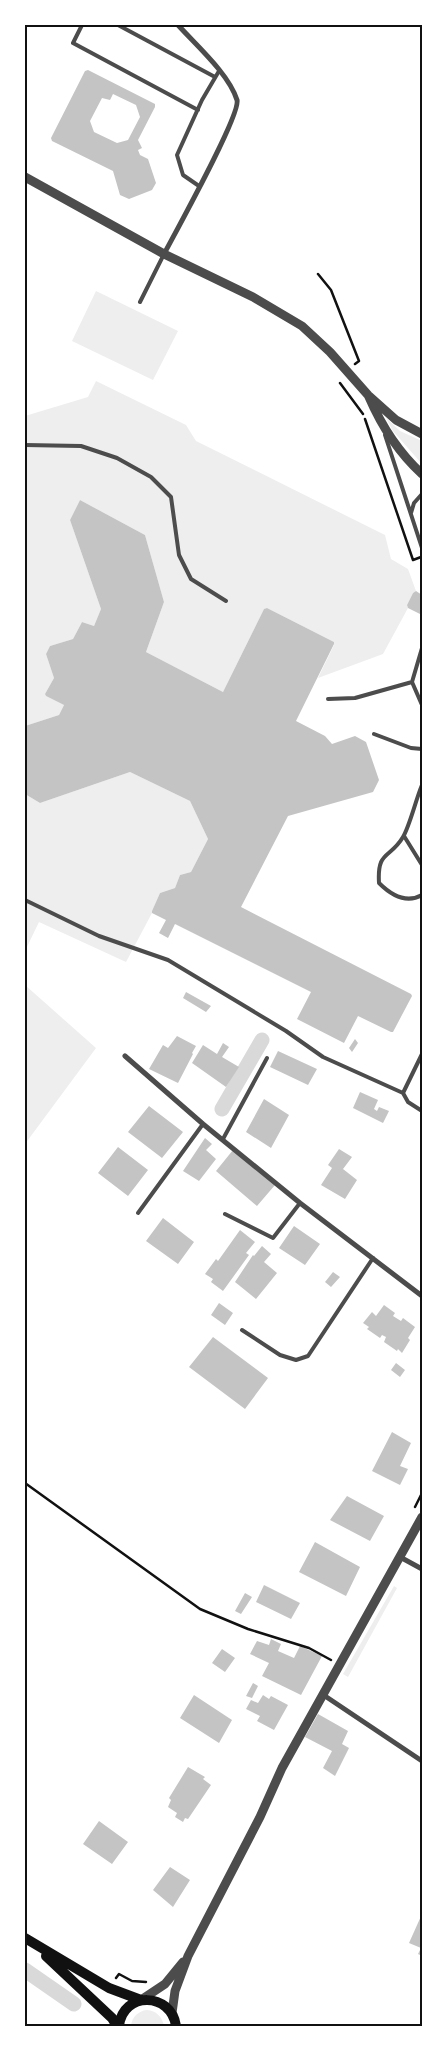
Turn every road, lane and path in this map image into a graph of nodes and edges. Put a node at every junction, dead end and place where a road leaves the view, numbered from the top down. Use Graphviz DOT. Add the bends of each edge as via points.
graph roads {
  1 [pos="82,25"];
  2 [pos="118,25"];
  3 [pos="178,25"];
  4 [pos="219,71"];
  5 [pos="215,77"];
  6 [pos="198,110"];
  7 [pos="25,177"];
  8 [pos="199,186"];
  9 [pos="164,254"];
  10 [pos="140,302"];
  11 [pos="368,395"];
  12 [pos="382,426"];
  13 [pos="422,434"];
  14 [pos="25,446"];
  15 [pos="422,474"];
  16 [pos="422,494"];
  17 [pos="411,515"];
  18 [pos="422,548"];
  19 [pos="226,601"];
  20 [pos="422,648"];
  21 [pos="412,682"];
  22 [pos="328,699"];
  23 [pos="422,705"];
  24 [pos="374,734"];
  25 [pos="422,749"];
  26 [pos="422,785"];
  27 [pos="404,836"];
  28 [pos="422,865"];
  29 [pos="422,894"];
  30 [pos="25,900"];
  31 [pos="422,1054"];
  32 [pos="125,1056"];
  33 [pos="267,1058"];
  34 [pos="403,1093"];
  35 [pos="422,1111"];
  36 [pos="203,1124"];
  37 [pos="223,1139"];
  38 [pos="300,1203"];
  39 [pos="138,1213"];
  40 [pos="226,1214"];
  41 [pos="372,1258"];
  42 [pos="422,1296"];
  43 [pos="242,1330"];
  44 [pos="25,1482"];
  45 [pos="422,1517"];
  46 [pos="400,1557"];
  47 [pos="422,1569"];
  48 [pos="339,1664"];
  49 [pos="322,1694"];
  50 [pos="422,1761"];
  51 [pos="25,1938"];
  52 [pos="34,1945"];
  53 [pos="188,1956"];
  54 [pos="115,1978"];
  55 [pos="147,1982"];
  56 [pos="141,2000"];
  57 [pos="172,2013"];
  58 [pos="118,2026"];
  59 [pos="176,2026"];
  1 -- 6 [label="lane" via="73,43"];
  2 -- 5 [label="lane"];
  3 -- 4 [label="street"];
  4 -- 5 [label="lane"];
  4 -- 8 [label="street" via="238,102"];
  5 -- 6 [label="lane"];
  6 -- 8 [label="lane" via="177,155 183,175"];
  7 -- 9 [label="street"];
  8 -- 9 [label="street"];
  9 -- 10 [label="lane"];
  9 -- 11 [label="street" via="253,297 302,326"];
  11 -- 12 [label="street"];
  11 -- 13 [label="street" via="396,420"];
  12 -- 15 [label="street"];
  12 -- 17 [label="lane"];
  14 -- 19 [label="lane" via="81,446 117,458 151,477 171,497 178,555 191,579"];
  16 -- 17 [label="lane" via="414,503"];
  17 -- 18 [label="lane"];
  20 -- 21 [label="lane"];
  21 -- 22 [label="lane" via="354,698"];
  21 -- 23 [label="lane"];
  24 -- 25 [label="lane"];
  26 -- 27 [label="lane"];
  27 -- 28 [label="lane"];
  27 -- 29 [label="lane" via="386,853 378,867 379,883 389,893 402,898 414,899"];
  30 -- 34 [label="lane" via="99,936 168,960 323,1057"];
  31 -- 34 [label="lane"];
  32 -- 36 [label="street"];
  33 -- 37 [label="lane"];
  34 -- 35 [label="lane" via="408,1102"];
  36 -- 37 [label="street"];
  36 -- 39 [label="lane"];
  37 -- 38 [label="street"];
  38 -- 40 [label="lane" via="273,1238"];
  38 -- 41 [label="street"];
  41 -- 42 [label="street"];
  41 -- 43 [label="lane" via="308,1356 296,1360 280,1355"];
  44 -- 48 [label="path" via="200,1609 248,1629 309,1648"];
  45 -- 46 [label="street"];
  46 -- 47 [label="street"];
  46 -- 48 [label="street"];
  48 -- 49 [label="street"];
  49 -- 50 [label="street"];
  49 -- 53 [label="street"];
  51 -- 52 [label="main road"];
  52 -- 56 [label="main road" via="109,1988"];
  52 -- 58 [label="main road"];
  53 -- 56 [label="street" via="165,1984"];
  53 -- 57 [label="street" via="175,1991"];
  54 -- 55 [label="path" via="118,1974 132,1981"];
  56 -- 57 [label="main road" via="158,2001"];
  56 -- 58 [label="main road" via="128,2007"];
  57 -- 59 [label="main road"];
}
